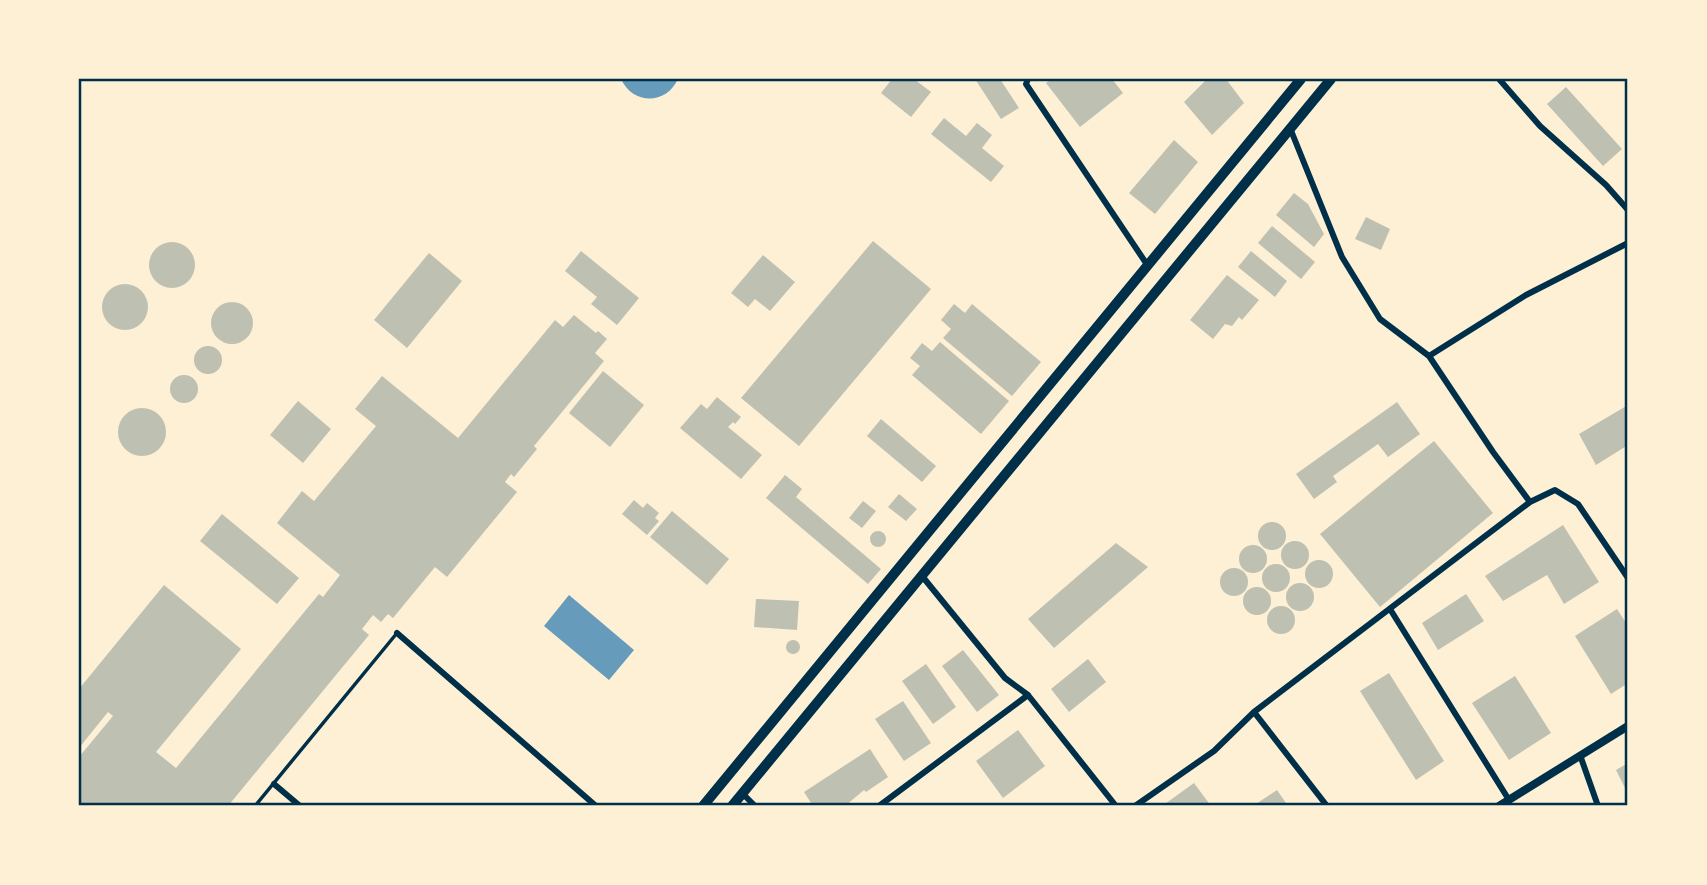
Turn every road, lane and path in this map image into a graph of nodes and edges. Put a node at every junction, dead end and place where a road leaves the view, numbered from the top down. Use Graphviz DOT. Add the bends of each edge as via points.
graph roads {
  1 [pos="1028,79"];
  2 [pos="1301,79"];
  3 [pos="1331,79"];
  4 [pos="1499,79"];
  5 [pos="1290,128"];
  6 [pos="1628,210"];
  7 [pos="1628,243"];
  8 [pos="1148,266"];
  9 [pos="1429,356"];
  10 [pos="1530,502"];
  11 [pos="922,576"];
  12 [pos="1628,578"];
  13 [pos="1390,609"];
  14 [pos="397,633"];
  15 [pos="1027,695"];
  16 [pos="1254,712"];
  17 [pos="1628,726"];
  18 [pos="1580,755"];
  19 [pos="274,784"];
  20 [pos="742,793"];
  21 [pos="1509,800"];
  22 [pos="255,806"];
  23 [pos="300,806"];
  24 [pos="596,806"];
  25 [pos="703,806"];
  26 [pos="732,806"];
  27 [pos="755,806"];
  28 [pos="879,806"];
  29 [pos="1116,806"];
  30 [pos="1135,806"];
  31 [pos="1327,806"];
  32 [pos="1499,806"];
  33 [pos="1598,806"];
  1 -- 8 [label="street" via="1026,84"];
  2 -- 8 [label="main road"];
  3 -- 5 [label="main road"];
  4 -- 6 [label="street"];
  5 -- 9 [label="street" via="1342,257 1356,280 1380,319"];
  5 -- 11 [label="main road"];
  7 -- 9 [label="street" via="1526,295"];
  8 -- 25 [label="main road"];
  9 -- 10 [label="street"];
  10 -- 12 [label="street" via="1555,490 1578,504"];
  10 -- 13 [label="street"];
  11 -- 15 [label="street" via="1005,678"];
  11 -- 20 [label="main road"];
  13 -- 16 [label="street"];
  13 -- 21 [label="street"];
  14 -- 19 [label="lane"];
  14 -- 24 [label="street"];
  15 -- 28 [label="street"];
  15 -- 29 [label="street"];
  16 -- 30 [label="street" via="1214,751"];
  16 -- 31 [label="street"];
  17 -- 18 [label="street"];
  18 -- 21 [label="street"];
  18 -- 33 [label="street"];
  19 -- 22 [label="lane"];
  19 -- 23 [label="street"];
  20 -- 26 [label="main road"];
  20 -- 27 [label="street"];
  21 -- 32 [label="street"];
}
